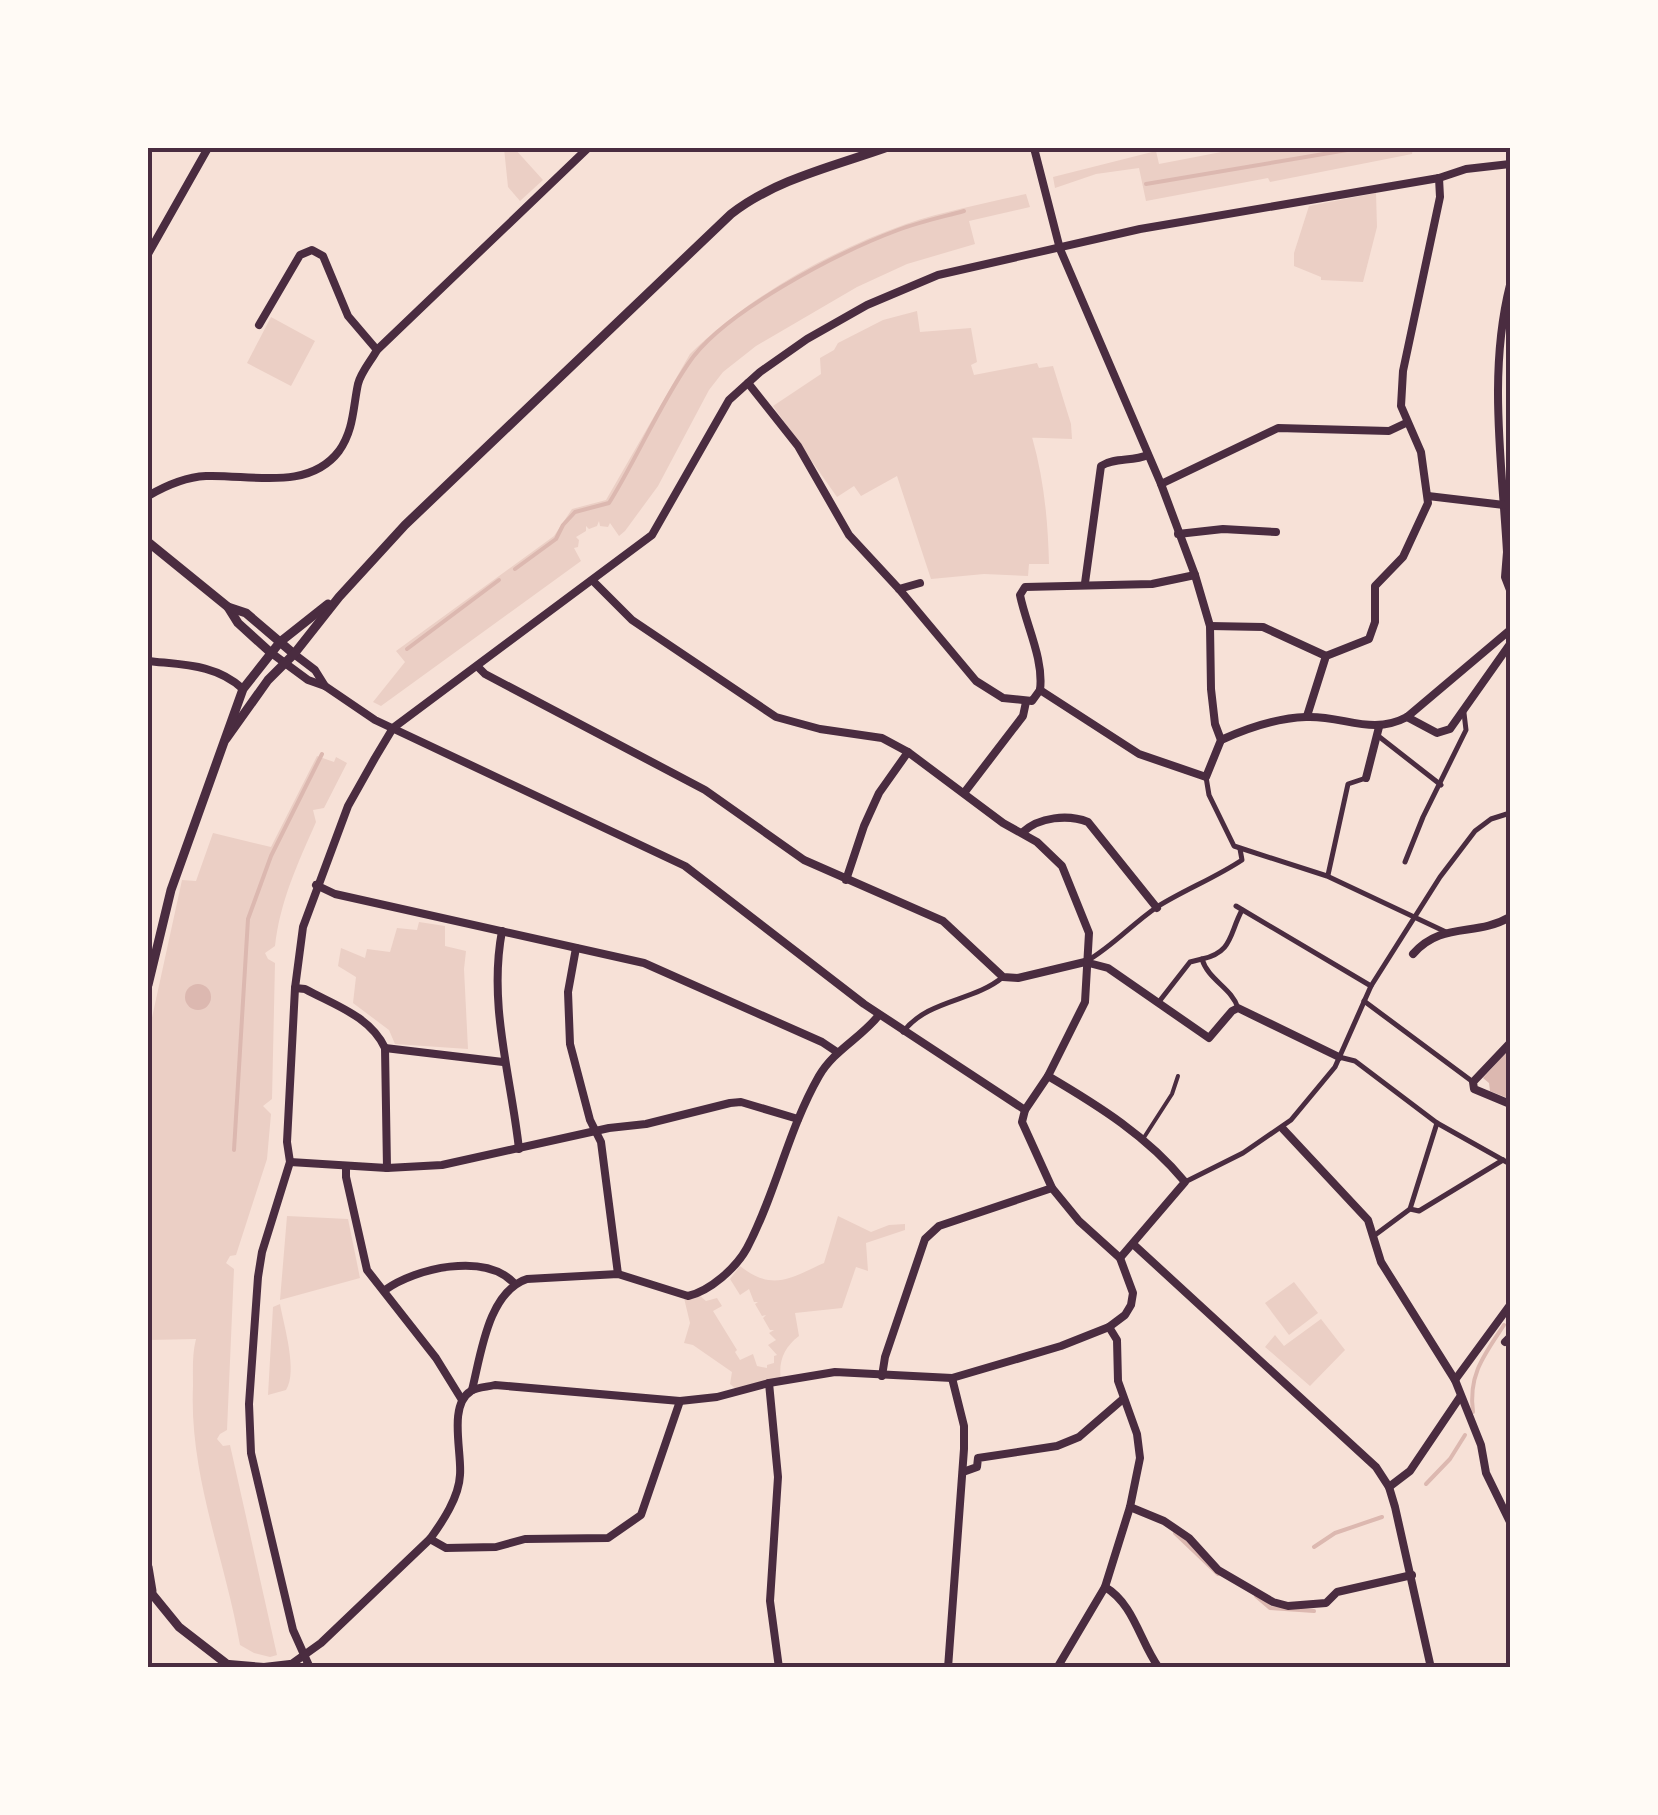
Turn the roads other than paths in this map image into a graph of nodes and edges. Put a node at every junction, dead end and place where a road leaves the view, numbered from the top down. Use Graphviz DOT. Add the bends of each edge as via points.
graph roads {
  1 [pos="195,148"];
  2 [pos="588,148"];
  3 [pos="885,148"];
  4 [pos="1034,148"];
  5 [pos="206,151"];
  6 [pos="1510,164"];
  7 [pos="1439,178"];
  8 [pos="1060,249"];
  9 [pos="148,254"];
  10 [pos="1510,285"];
  11 [pos="259,324"];
  12 [pos="377,350"];
  13 [pos="748,383"];
  14 [pos="1406,422"];
  15 [pos="1148,455"];
  16 [pos="1162,484"];
  17 [pos="148,496"];
  18 [pos="1428,496"];
  19 [pos="1504,505"];
  20 [pos="1276,532"];
  21 [pos="1178,534"];
  22 [pos="148,542"];
  23 [pos="1195,576"];
  24 [pos="593,581"];
  25 [pos="920,583"];
  26 [pos="1085,584"];
  27 [pos="899,588"];
  28 [pos="1510,590"];
  29 [pos="339,597"];
  30 [pos="228,607"];
  31 [pos="1210,626"];
  32 [pos="1510,630"];
  33 [pos="280,642"];
  34 [pos="1510,644"];
  35 [pos="270,652"];
  36 [pos="294,654"];
  37 [pos="1326,656"];
  38 [pos="148,661"];
  39 [pos="284,664"];
  40 [pos="478,667"];
  41 [pos="326,686"];
  42 [pos="243,689"];
  43 [pos="1040,690"];
  44 [pos="1026,702"];
  45 [pos="1464,713"];
  46 [pos="1307,716"];
  47 [pos="1407,717"];
  48 [pos="393,728"];
  49 [pos="1378,731"];
  50 [pos="226,739"];
  51 [pos="1222,740"];
  52 [pos="908,752"];
  53 [pos="1206,777"];
  54 [pos="1366,778"];
  55 [pos="1441,785"];
  56 [pos="964,793"];
  57 [pos="1510,813"];
  58 [pos="1023,832"];
  59 [pos="1240,849"];
  60 [pos="1406,862"];
  61 [pos="1327,876"];
  62 [pos="846,880"];
  63 [pos="316,886"];
  64 [pos="1157,908"];
  65 [pos="1510,917"];
  66 [pos="1414,918"];
  67 [pos="502,931"];
  68 [pos="1446,932"];
  69 [pos="576,948"];
  70 [pos="1414,954"];
  71 [pos="1202,959"];
  72 [pos="1086,962"];
  73 [pos="1004,977"];
  74 [pos="148,985"];
  75 [pos="1371,986"];
  76 [pos="295,988"];
  77 [pos="1364,1001"];
  78 [pos="1158,1003"];
  79 [pos="1238,1008"];
  80 [pos="879,1015"];
  81 [pos="903,1032"];
  82 [pos="1510,1043"];
  83 [pos="385,1048"];
  84 [pos="837,1052"];
  85 [pos="1339,1056"];
  86 [pos="503,1062"];
  87 [pos="1048,1076"];
  88 [pos="1178,1076"];
  89 [pos="1474,1082"];
  90 [pos="1510,1104"];
  91 [pos="1025,1110"];
  92 [pos="798,1119"];
  93 [pos="1437,1124"];
  94 [pos="1283,1128"];
  95 [pos="596,1132"];
  96 [pos="1143,1138"];
  97 [pos="519,1149"];
  98 [pos="290,1162"];
  99 [pos="1507,1162"];
  100 [pos="346,1166"];
  101 [pos="387,1168"];
  102 [pos="1185,1182"];
  103 [pos="1052,1188"];
  104 [pos="1410,1208"];
  105 [pos="1375,1235"];
  106 [pos="1133,1244"];
  107 [pos="1120,1258"];
  108 [pos="618,1274"];
  109 [pos="514,1283"];
  110 [pos="385,1290"];
  111 [pos="1510,1305"];
  112 [pos="1109,1327"];
  113 [pos="882,1376"];
  114 [pos="952,1378"];
  115 [pos="1455,1380"];
  116 [pos="770,1383"];
  117 [pos="472,1390"];
  118 [pos="1460,1398"];
  119 [pos="462,1400"];
  120 [pos="680,1400"];
  121 [pos="1123,1400"];
  122 [pos="964,1448"];
  123 [pos="978,1458"];
  124 [pos="964,1472"];
  125 [pos="1388,1487"];
  126 [pos="1130,1507"];
  127 [pos="1510,1522"];
  128 [pos="430,1539"];
  129 [pos="148,1566"];
  130 [pos="1412,1575"];
  131 [pos="1105,1587"];
  132 [pos="149,1592"];
  133 [pos="304,1656"];
  134 [pos="231,1666"];
  135 [pos="288,1666"];
  136 [pos="310,1668"];
  137 [pos="779,1668"];
  138 [pos="948,1668"];
  139 [pos="1057,1668"];
  140 [pos="1160,1668"];
  141 [pos="1432,1668"];
  1 -- 5 [label="street"];
  2 -- 12 [label="street"];
  3 -- 29 [label="street" via="773,189 731,214 418,512"];
  4 -- 8 [label="street"];
  5 -- 9 [label="street"];
  6 -- 7 [label="street"];
  7 -- 8 [label="street"];
  7 -- 14 [label="street" via="1403,371"];
  8 -- 13 [label="street" via="938,275 867,305"];
  8 -- 15 [label="street"];
  10 -- 19 [label="street" via="1498,378"];
  11 -- 12 [label="street" via="300,256 312,250 323,256 348,316"];
  12 -- 17 [label="street" via="359,380 352,424 338,453 314,470 289,479 202,476"];
  13 -- 24 [label="street" via="729,400 652,535"];
  13 -- 27 [label="street" via="798,446 849,535"];
  14 -- 16 [label="street" via="1389,431 1278,428"];
  14 -- 18 [label="street" via="1421,452"];
  15 -- 16 [label="street"];
  15 -- 26 [label="street" via="1100,466"];
  16 -- 21 [label="street"];
  18 -- 19 [label="street"];
  18 -- 37 [label="street" via="1403,557 1376,586 1369,639"];
  19 -- 28 [label="street"];
  20 -- 21 [label="street"];
  21 -- 23 [label="street"];
  22 -- 30 [label="street"];
  23 -- 26 [label="street"];
  23 -- 31 [label="street"];
  24 -- 40 [label="street"];
  24 -- 52 [label="street" via="644,629 776,717 882,738"];
  25 -- 27 [label="street"];
  26 -- 43 [label="street" via="1025,586 1020,595"];
  27 -- 44 [label="street" via="976,680 1003,698"];
  29 -- 33 [label="street"];
  29 -- 36 [label="street"];
  30 -- 33 [label="street" via="246,613"];
  30 -- 35 [label="street"];
  31 -- 37 [label="street" via="1263,627"];
  31 -- 51 [label="street" via="1211,689"];
  32 -- 47 [label="street"];
  33 -- 35 [label="street"];
  33 -- 36 [label="street"];
  34 -- 45 [label="street"];
  35 -- 39 [label="street"];
  35 -- 42 [label="street"];
  36 -- 39 [label="street"];
  36 -- 41 [label="street"];
  37 -- 46 [label="street"];
  38 -- 42 [label="street" via="210,668"];
  39 -- 41 [label="street"];
  39 -- 50 [label="street"];
  40 -- 48 [label="street"];
  40 -- 62 [label="street" via="689,781 804,860"];
  41 -- 48 [label="street"];
  42 -- 50 [label="street"];
  43 -- 44 [label="street"];
  43 -- 53 [label="street" via="1139,754"];
  44 -- 56 [label="street"];
  45 -- 47 [label="street" via="1436,733"];
  45 -- 55 [label="street" via="1466,730"];
  46 -- 49 [label="street"];
  46 -- 51 [label="street"];
  47 -- 49 [label="street"];
  48 -- 63 [label="street" via="348,806"];
  48 -- 80 [label="street" via="685,866"];
  49 -- 54 [label="street"];
  49 -- 55 [label="street"];
  50 -- 74 [label="street" via="170,890"];
  51 -- 53 [label="street"];
  52 -- 56 [label="street"];
  52 -- 62 [label="street" via="879,793"];
  53 -- 59 [label="street" via="1216,810"];
  54 -- 61 [label="street" via="1348,784"];
  55 -- 60 [label="street"];
  56 -- 58 [label="street"];
  57 -- 66 [label="street" via="1475,832"];
  58 -- 64 [label="street" via="1056,818 1088,822"];
  58 -- 72 [label="street" via="1068,878 1089,933"];
  59 -- 61 [label="street"];
  59 -- 64 [label="street" via="1242,860"];
  61 -- 66 [label="street"];
  62 -- 73 [label="street" via="943,922"];
  63 -- 67 [label="street"];
  63 -- 76 [label="street"];
  64 -- 72 [label="street"];
  65 -- 68 [label="street"];
  66 -- 68 [label="street"];
  66 -- 75 [label="street"];
  67 -- 69 [label="street"];
  67 -- 86 [label="street" via="496,994"];
  68 -- 70 [label="street" via="1427,938"];
  69 -- 84 [label="street" via="644,963"];
  69 -- 95 [label="street" via="568,992 570,1044"];
  71 -- 75 [label="street" via="1225,949 1239,908"];
  71 -- 78 [label="street" via="1190,962"];
  71 -- 79 [label="street"];
  72 -- 73 [label="street"];
  72 -- 78 [label="street" via="1115,971"];
  72 -- 87 [label="street" via="1085,1002"];
  73 -- 81 [label="street" via="922,1013"];
  75 -- 77 [label="street"];
  76 -- 83 [label="street" via="363,1020"];
  76 -- 98 [label="street"];
  77 -- 85 [label="street"];
  77 -- 89 [label="street"];
  78 -- 79 [label="street" via="1209,1038"];
  79 -- 85 [label="street"];
  80 -- 81 [label="street"];
  80 -- 84 [label="street"];
  81 -- 91 [label="street"];
  82 -- 89 [label="street"];
  83 -- 86 [label="street"];
  83 -- 101 [label="street"];
  84 -- 92 [label="street"];
  85 -- 93 [label="street" via="1356,1061"];
  85 -- 94 [label="street"];
  86 -- 97 [label="street"];
  87 -- 91 [label="street"];
  87 -- 96 [label="street"];
  88 -- 96 [label="lane"];
  89 -- 90 [label="street" via="1474,1089"];
  91 -- 103 [label="street" via="1022,1122"];
  92 -- 95 [label="street" via="741,1102"];
  92 -- 108 [label="street" via="746,1249 715,1283 688,1296"];
  93 -- 99 [label="street"];
  93 -- 104 [label="street"];
  94 -- 102 [label="street"];
  94 -- 105 [label="street"];
  95 -- 97 [label="street"];
  95 -- 108 [label="street"];
  96 -- 102 [label="street"];
  97 -- 101 [label="street"];
  98 -- 100 [label="street"];
  98 -- 133 [label="street" via="262,1252 249,1404 251,1453"];
  99 -- 104 [label="street" via="1419,1211"];
  100 -- 101 [label="street"];
  100 -- 110 [label="street" via="367,1270"];
  102 -- 106 [label="street"];
  103 -- 107 [label="street"];
  103 -- 113 [label="street" via="939,1226 925,1240"];
  104 -- 105 [label="street"];
  105 -- 115 [label="street" via="1381,1262"];
  106 -- 107 [label="street"];
  106 -- 125 [label="street" via="1376,1467"];
  107 -- 112 [label="street" via="1131,1282 1131,1305"];
  108 -- 109 [label="street"];
  109 -- 110 [label="street" via="506,1275 446,1266 403,1277"];
  109 -- 117 [label="street" via="495,1311"];
  110 -- 119 [label="street"];
  111 -- 115 [label="street"];
  112 -- 114 [label="street"];
  112 -- 121 [label="street" via="1117,1340"];
  113 -- 114 [label="street"];
  113 -- 116 [label="street" via="834,1372"];
  114 -- 122 [label="street"];
  115 -- 118 [label="street"];
  116 -- 120 [label="street"];
  116 -- 137 [label="street" via="778,1477 770,1600"];
  117 -- 119 [label="street"];
  117 -- 120 [label="street" via="494,1385"];
  118 -- 125 [label="street" via="1410,1472"];
  118 -- 127 [label="street"];
  119 -- 128 [label="street" via="460,1477"];
  120 -- 128 [label="street" via="641,1515 608,1538 525,1539 480,1548 446,1548"];
  121 -- 123 [label="street" via="1080,1437"];
  121 -- 126 [label="street" via="1140,1458"];
  122 -- 123 [label="street"];
  122 -- 124 [label="street"];
  123 -- 124 [label="street" via="977,1467"];
  124 -- 138 [label="street"];
  125 -- 130 [label="street"];
  126 -- 130 [label="street" via="1189,1538 1218,1570 1288,1606 1326,1603 1337,1592"];
  126 -- 131 [label="street"];
  128 -- 133 [label="street"];
  129 -- 132 [label="street"];
  130 -- 141 [label="street"];
  131 -- 139 [label="street"];
  131 -- 140 [label="street" via="1127,1607"];
  132 -- 134 [label="street" via="179,1627"];
  133 -- 135 [label="street"];
  133 -- 136 [label="street"];
  134 -- 135 [label="street"];
}
